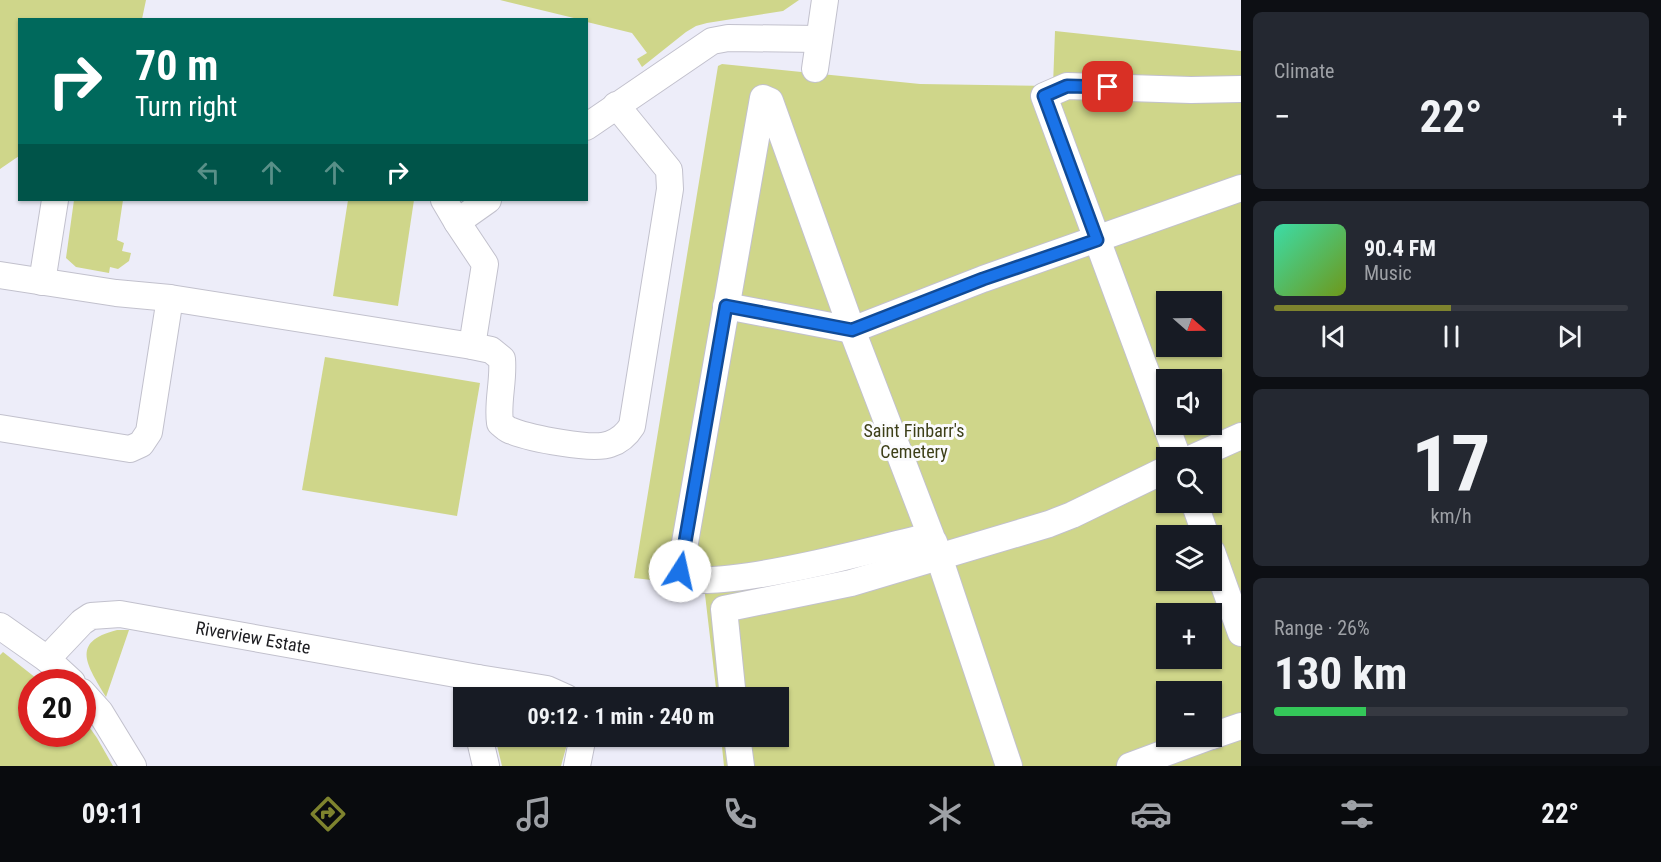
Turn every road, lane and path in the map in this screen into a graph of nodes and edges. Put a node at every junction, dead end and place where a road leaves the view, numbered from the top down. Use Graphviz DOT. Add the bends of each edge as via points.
graph roads {
  1 [pos="825,0"];
  2 [pos="819,39"];
  3 [pos="815,69"];
  4 [pos="1241,89"];
  5 [pos="616,105"];
  6 [pos="588,126"];
  7 [pos="1241,188"];
  8 [pos="54,201"];
  9 [pos="445,201"];
  10 [pos="487,201"];
  11 [pos="457,222"];
  12 [pos="1097,240"];
  13 [pos="0,275"];
  14 [pos="42,282"];
  15 [pos="170,298"];
  16 [pos="726,306"];
  17 [pos="852,330"];
  18 [pos="472,346"];
  19 [pos="0,428"];
  20 [pos="1241,436"];
  21 [pos="1174,447"];
  22 [pos="1216,447"];
  23 [pos="1156,474"];
  24 [pos="936,547"];
  25 [pos="1222,580"];
  26 [pos="0,626"];
  27 [pos="1241,633"];
  28 [pos="47,659"];
  29 [pos="58,669"];
  30 [pos="471,687"];
  31 [pos="732,687"];
  32 [pos="96,708"];
  33 [pos="1241,726"];
  34 [pos="1222,733"];
  35 [pos="482,747"];
  36 [pos="581,747"];
  37 [pos="738,747"];
  38 [pos="1182,747"];
  39 [pos="133,766"];
  40 [pos="486,766"];
  41 [pos="577,766"];
  42 [pos="741,766"];
  43 [pos="1009,766"];
  44 [pos="1130,766"];
  1 -- 2 [label="street"];
  2 -- 3 [label="street"];
  2 -- 5 [label="street" via="711,41"];
  4 -- 12 [label="street" via="1067,86 1044,96"];
  5 -- 6 [label="street"];
  5 -- 18 [label="street" via="669,170 670,179 628,433 609,445 598,446 569,444 509,430 500,423 502,359 491,350"];
  7 -- 12 [label="street"];
  8 -- 14 [label="street"];
  9 -- 11 [label="street"];
  10 -- 11 [label="street"];
  11 -- 18 [label="street" via="485,264"];
  12 -- 17 [label="street"];
  12 -- 21 [label="street"];
  13 -- 14 [label="street"];
  14 -- 15 [label="street"];
  15 -- 18 [label="street"];
  15 -- 19 [label="street" via="149,432 141,444 130,449"];
  16 -- 17 [label="street"];
  16 -- 17 [label="street" via="761,101 766,98"];
  16 -- 24 [label="street" via="680,571 684,578 729,579"];
  17 -- 24 [label="street"];
  20 -- 22 [label="street"];
  23 -- 24 [label="street" via="1072,515"];
  24 -- 31 [label="street" via="851,583 724,609"];
  24 -- 43 [label="street"];
  25 -- 27 [label="street"];
  26 -- 28 [label="street"];
  28 -- 29 [label="street"];
  28 -- 30 [label="street, Riverview Estate" via="91,616 120,614"];
  32 -- 39 [label="street"];
  33 -- 34 [label="street"];
  35 -- 40 [label="street"];
  36 -- 41 [label="street"];
  37 -- 42 [label="street"];
  38 -- 44 [label="street"];
}
